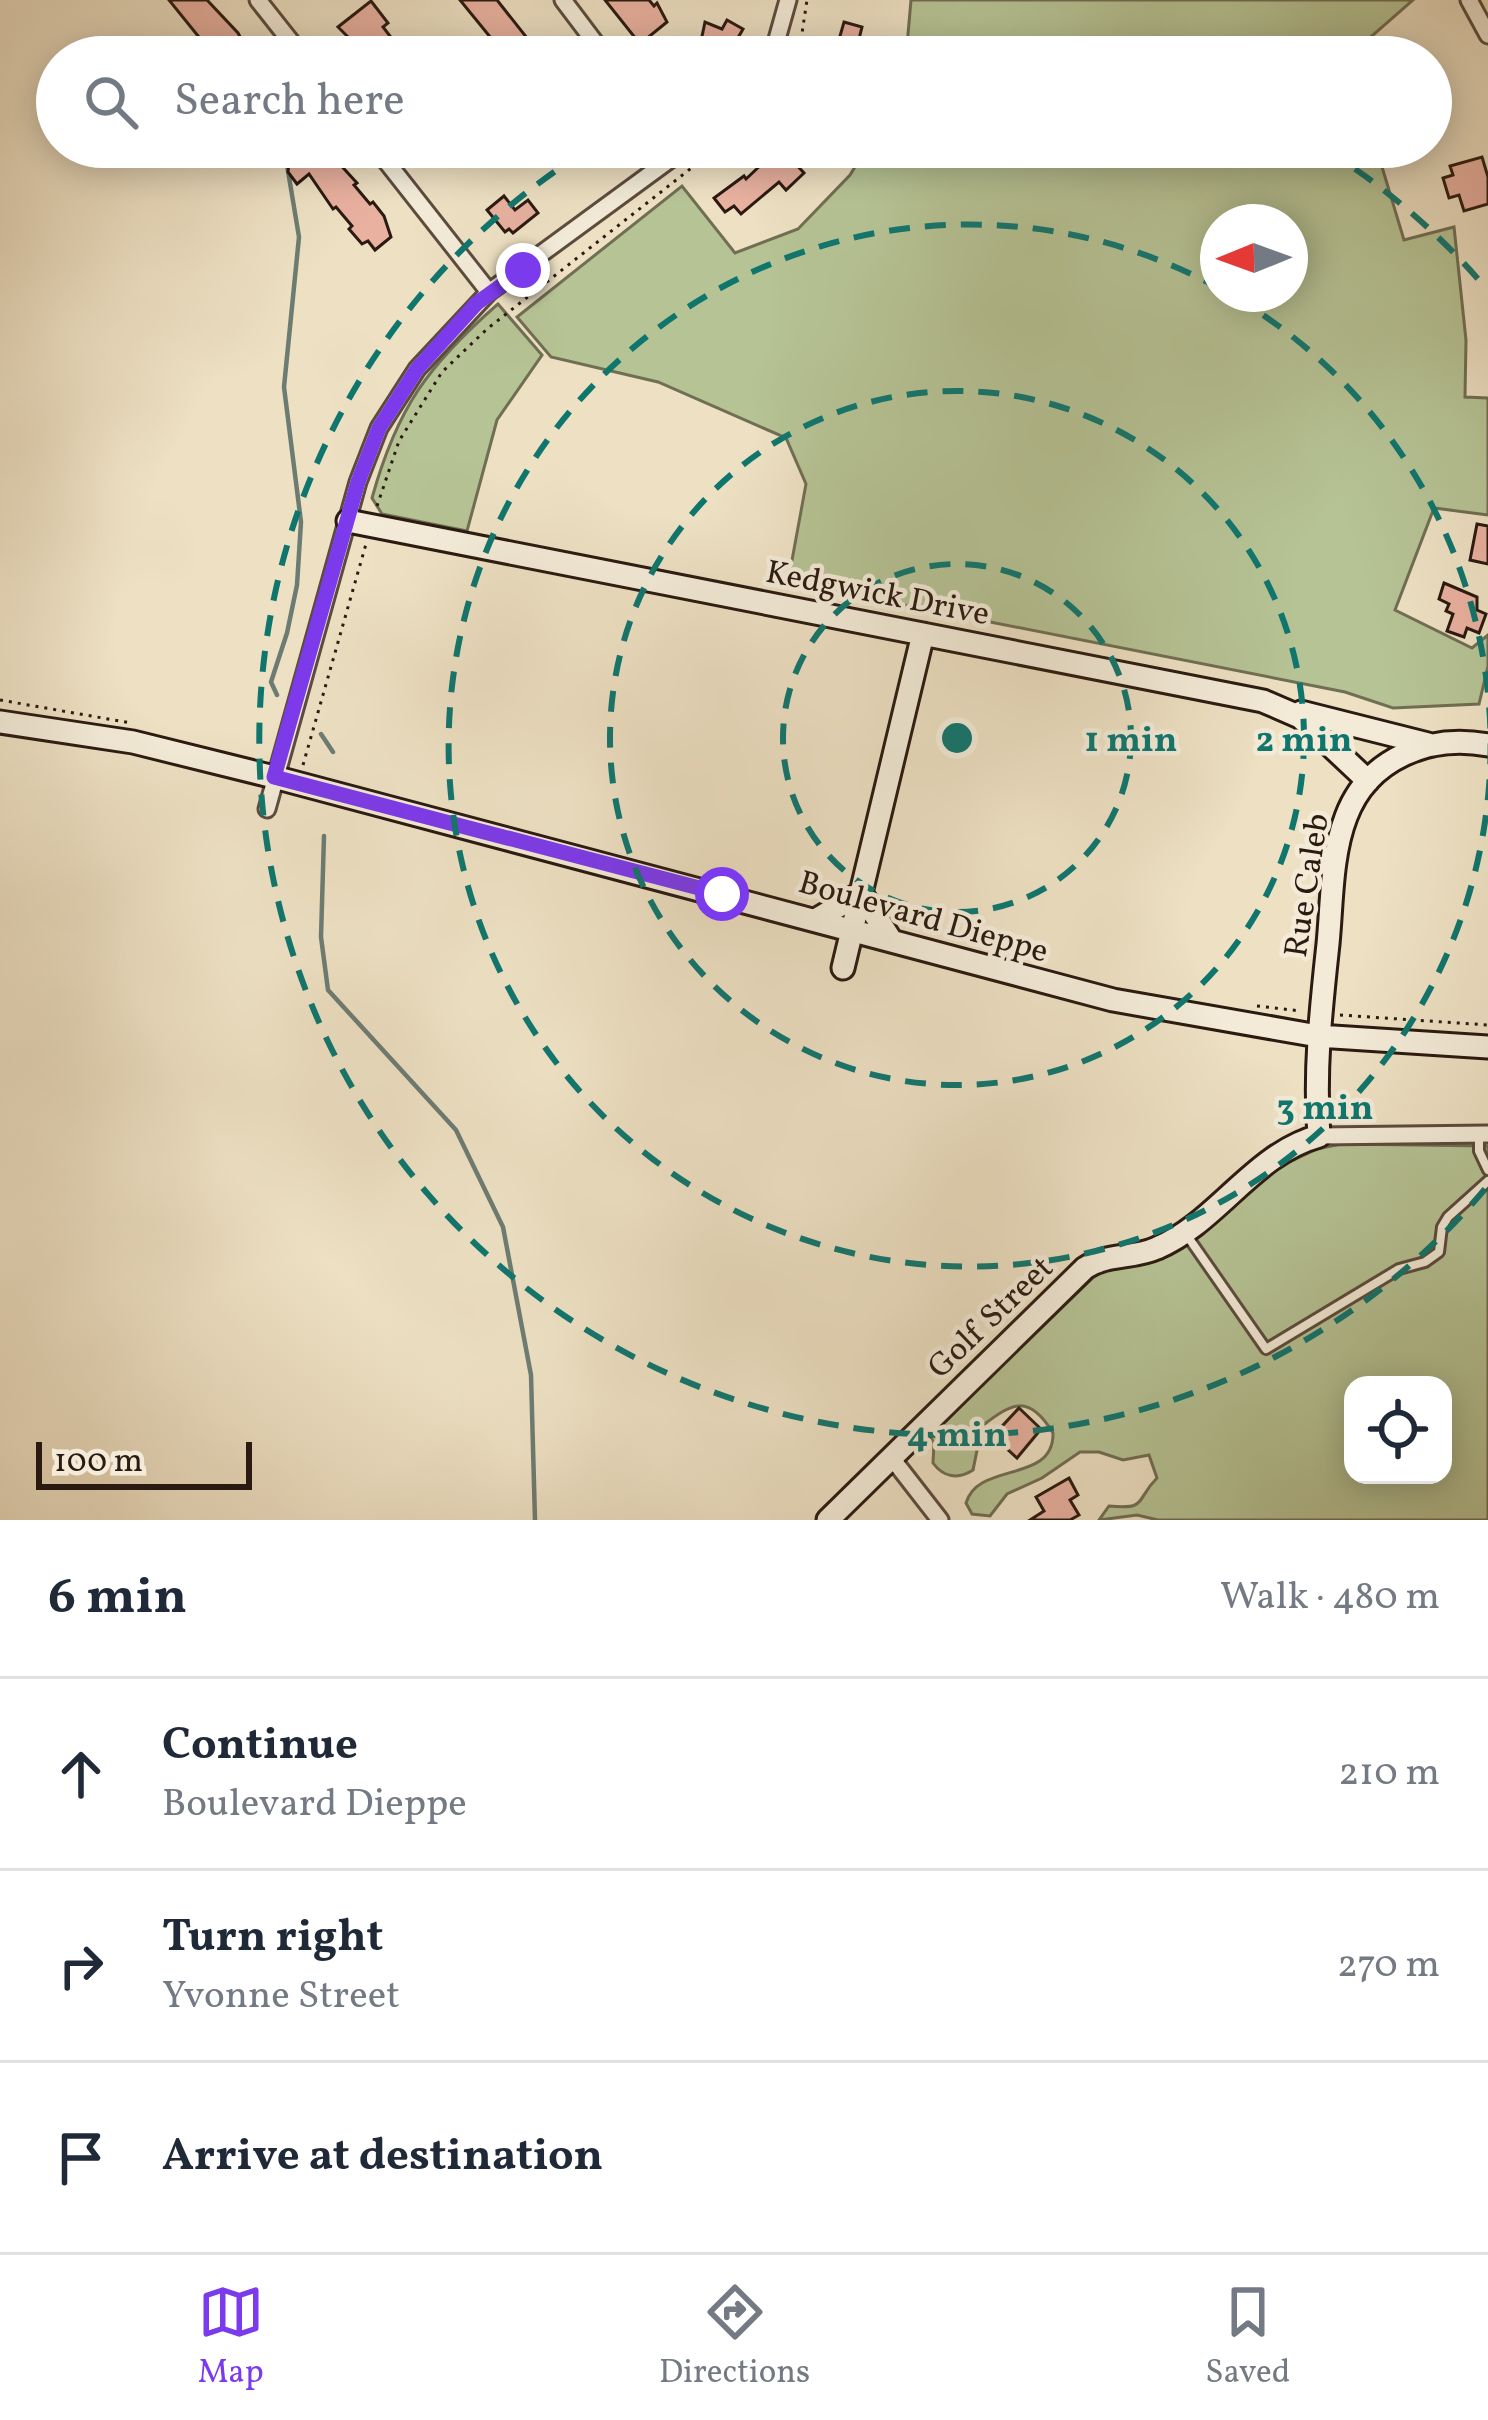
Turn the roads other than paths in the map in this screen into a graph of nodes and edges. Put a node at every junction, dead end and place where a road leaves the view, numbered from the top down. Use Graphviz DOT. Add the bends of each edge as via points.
graph roads {
  1 [pos="258,0"];
  2 [pos="563,0"];
  3 [pos="788,0"];
  4 [pos="1469,0"];
  5 [pos="1488,35"];
  6 [pos="286,36"];
  7 [pos="590,36"];
  8 [pos="778,36"];
  9 [pos="391,168"];
  10 [pos="648,168"];
  11 [pos="489,292"];
  12 [pos="359,523"];
  13 [pos="923,634"];
  14 [pos="1290,710"];
  15 [pos="0,722"];
  16 [pos="1428,744"];
  17 [pos="1488,745"];
  18 [pos="274,777"];
  19 [pos="1368,781"];
  20 [pos="267,808"];
  21 [pos="861,893"];
  22 [pos="817,919"];
  23 [pos="852,929"];
  24 [pos="891,940"];
  25 [pos="843,968"];
  26 [pos="1318,1036"];
  27 [pos="1488,1047"];
  28 [pos="1484,1134"];
  29 [pos="1319,1136"];
  30 [pos="1488,1170"];
  31 [pos="1488,1181"];
  32 [pos="1184,1231"];
  33 [pos="891,1457"];
  34 [pos="828,1520"];
  35 [pos="940,1520"];
  1 -- 6 [label="street"];
  2 -- 7 [label="street"];
  3 -- 8 [label="street"];
  4 -- 5 [label="street"];
  9 -- 11 [label="street"];
  10 -- 11 [label="street"];
  11 -- 12 [label="street" via="417,369 379,428"];
  12 -- 13 [label="street, Kedgwick Drive"];
  12 -- 18 [label="street"];
  13 -- 14 [label="street, Kedgwick Drive"];
  13 -- 21 [label="street"];
  14 -- 16 [label="street"];
  14 -- 19 [label="street, Kedgwick Drive"];
  15 -- 18 [label="street, Boulevard Dieppe" via="133,742"];
  16 -- 17 [label="street"];
  16 -- 19 [label="street, Rue Caleb"];
  18 -- 20 [label="street"];
  18 -- 22 [label="street, Boulevard Dieppe"];
  19 -- 26 [label="street, Rue Caleb" via="1340,836"];
  21 -- 22 [label="street"];
  21 -- 23 [label="street"];
  21 -- 24 [label="street"];
  22 -- 23 [label="street, Boulevard Dieppe"];
  23 -- 24 [label="street, Boulevard Dieppe"];
  23 -- 25 [label="street"];
  24 -- 26 [label="street, Boulevard Dieppe" via="1113,1000"];
  26 -- 27 [label="street, Boulevard Dieppe"];
  26 -- 29 [label="street, Rue Caleb"];
  28 -- 29 [label="street, Golf Street"];
  28 -- 30 [label="lane" via="1478,1151"];
  29 -- 32 [label="street, Golf Street" via="1268,1161"];
  31 -- 32 [label="lane" via="1448,1217 1438,1252 1425,1262 1399,1269 1266,1349"];
  32 -- 33 [label="street, Golf Street" via="1158,1248 1085,1268"];
  33 -- 34 [label="street, Golf Street"];
  33 -- 35 [label="street"];
}
